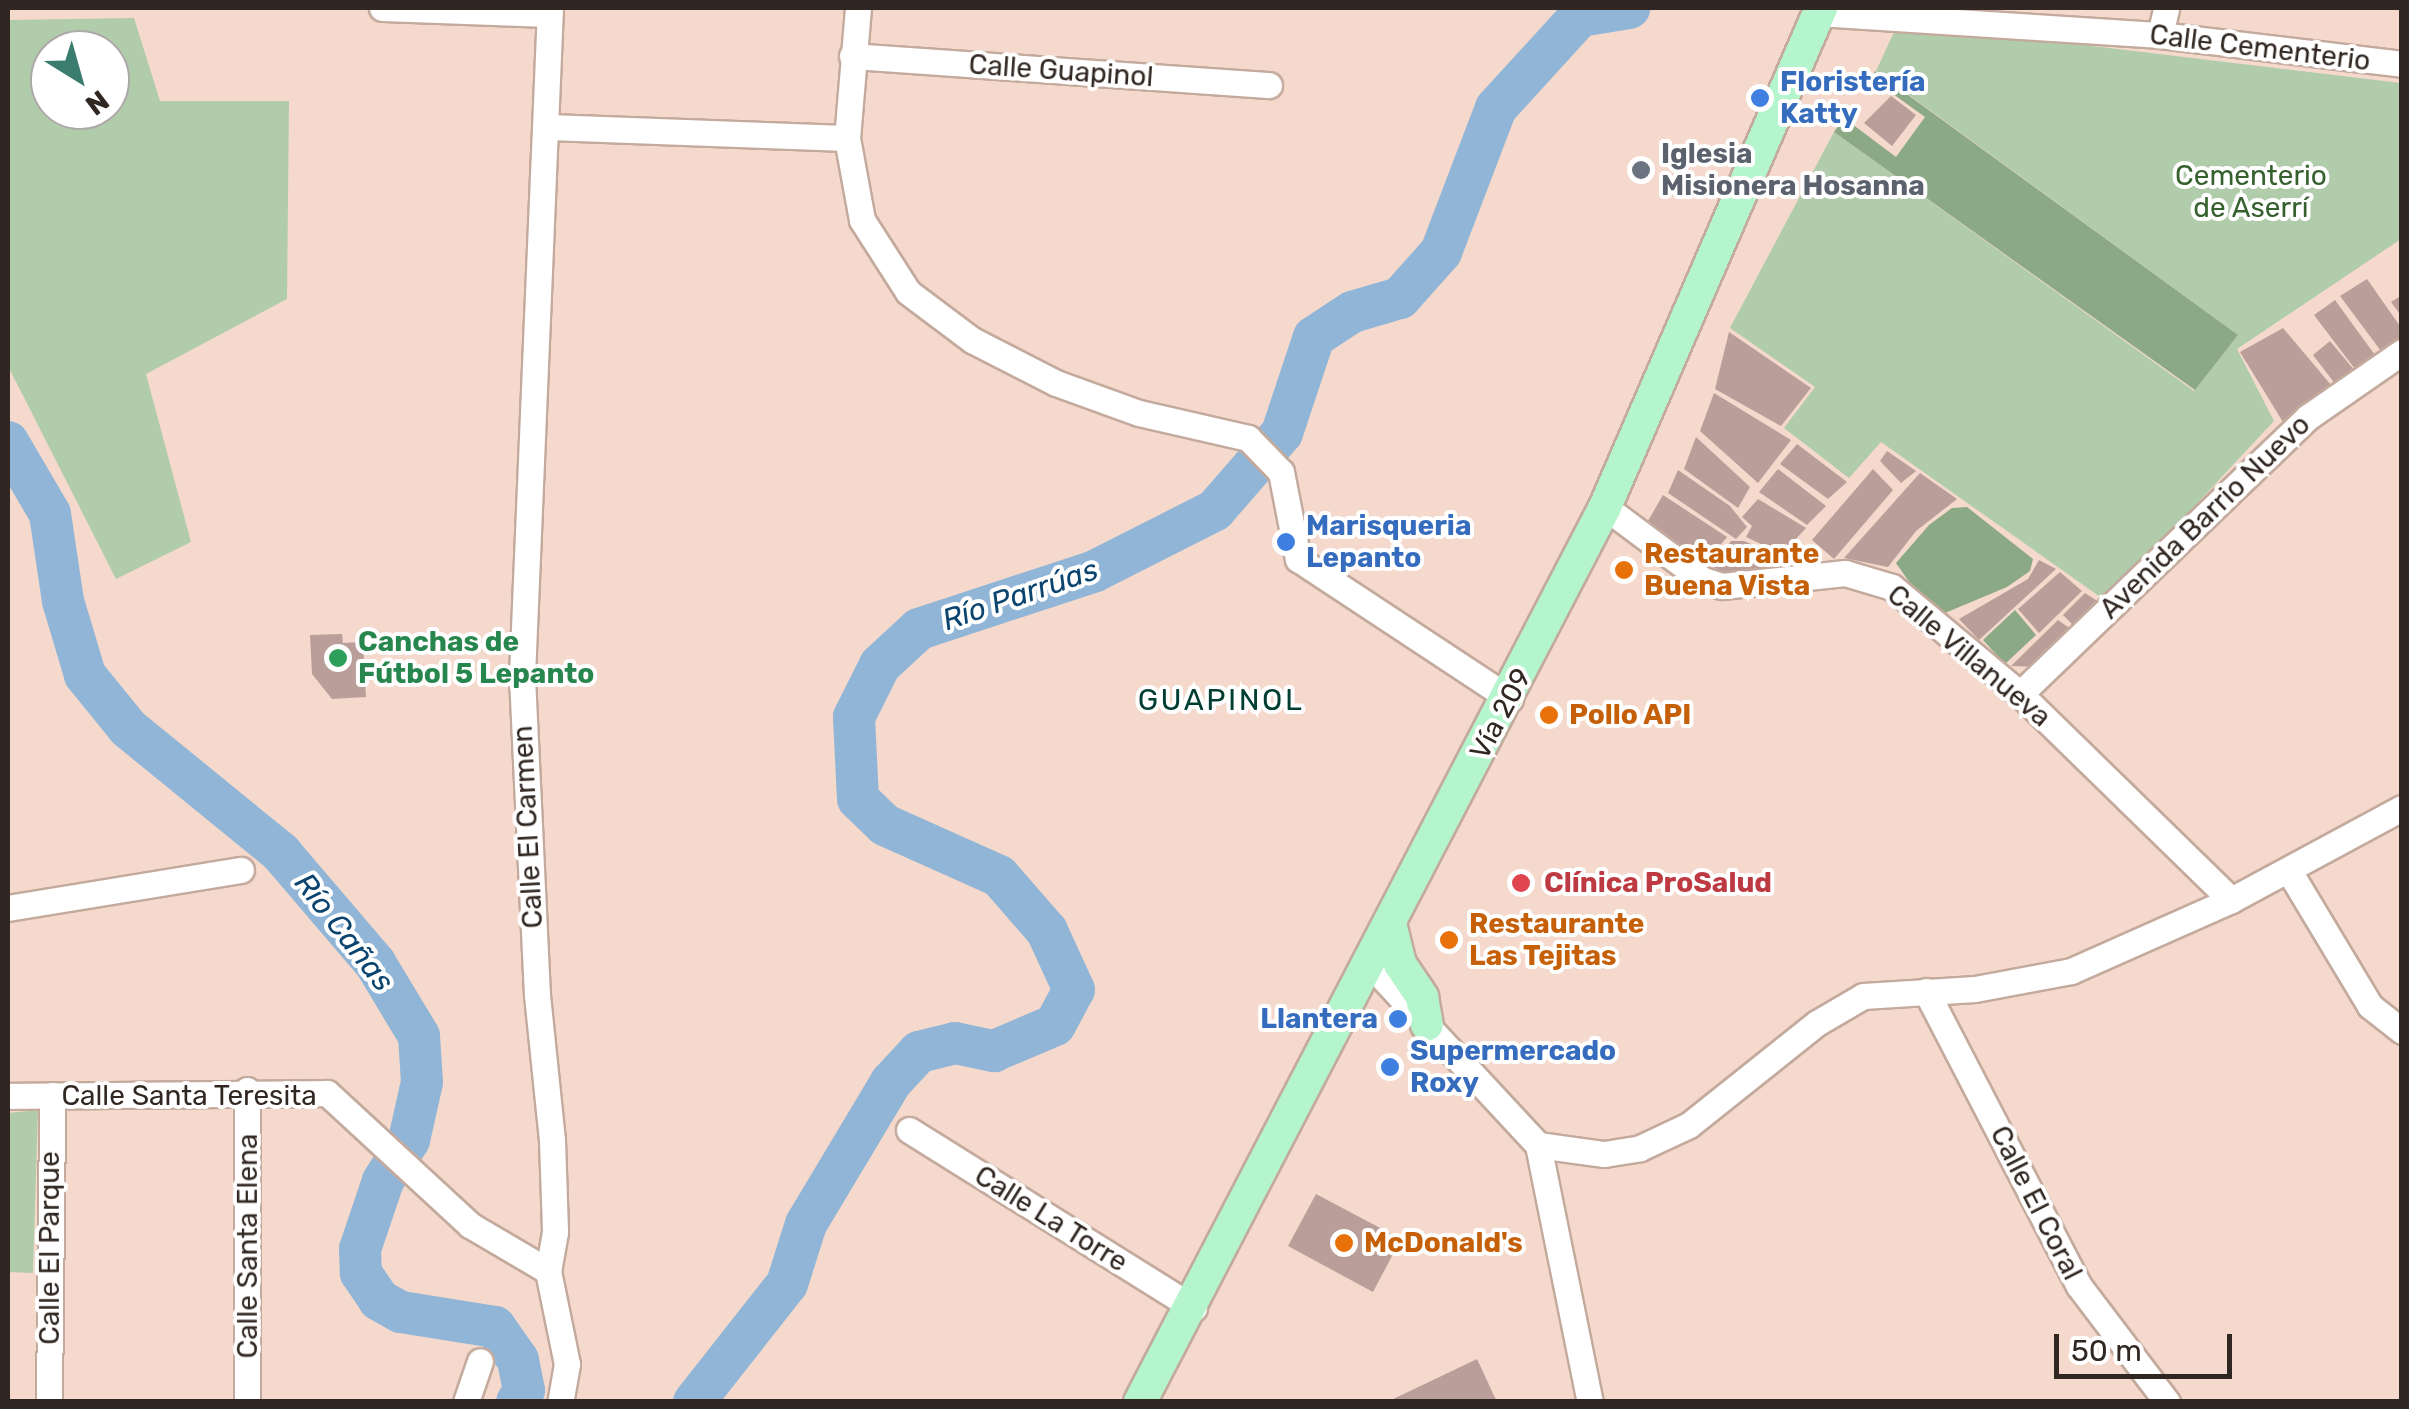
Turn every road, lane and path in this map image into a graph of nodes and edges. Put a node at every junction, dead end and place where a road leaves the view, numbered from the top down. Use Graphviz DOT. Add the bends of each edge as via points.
graph roads {
  1 [pos="382,8"];
  2 [pos="858,8"];
  3 [pos="2166,8"];
  4 [pos="1820,10"];
  5 [pos="549,11"];
  6 [pos="2160,35"];
  7 [pos="852,56"];
  8 [pos="2402,64"];
  9 [pos="1269,85"];
  10 [pos="548,127"];
  11 [pos="847,138"];
  12 [pos="2402,352"];
  13 [pos="1606,508"];
  14 [pos="2020,694"];
  15 [pos="1510,699"];
  16 [pos="2402,808"];
  17 [pos="241,870"];
  18 [pos="2289,871"];
  19 [pos="2231,900"];
  20 [pos="8,908"];
  21 [pos="1390,923"];
  22 [pos="1368,962"];
  23 [pos="1926,991"];
  24 [pos="1426,1025"];
  25 [pos="2402,1031"];
  26 [pos="247,1090"];
  27 [pos="52,1095"];
  28 [pos="8,1096"];
  29 [pos="909,1130"];
  30 [pos="1538,1145"];
  31 [pos="548,1271"];
  32 [pos="1194,1308"];
  33 [pos="480,1362"];
  34 [pos="49,1402"];
  35 [pos="247,1402"];
  36 [pos="466,1402"];
  37 [pos="560,1402"];
  38 [pos="1140,1402"];
  39 [pos="1590,1402"];
  40 [pos="2166,1402"];
  1 -- 5 [label="street"];
  2 -- 7 [label="street"];
  3 -- 6 [label="street"];
  4 -- 6 [label="street, Calle Cementerio"];
  4 -- 13 [label="main road, Vía 209"];
  5 -- 10 [label="street, Calle El Carmen"];
  6 -- 8 [label="street, Calle Cementerio"];
  7 -- 9 [label="street, Calle Guapinol"];
  7 -- 11 [label="street"];
  10 -- 11 [label="street"];
  10 -- 31 [label="street, Calle El Carmen" via="522,677 536,977 552,1140 555,1232"];
  11 -- 15 [label="street" via="862,220 921,302 972,340 1056,383 1139,413 1248,438 1281,472 1298,559"];
  12 -- 14 [label="street, Avenida Barrio Nuevo" via="2308,418"];
  13 -- 14 [label="street, Calle Villanueva" via="1704,580 1722,586 1810,574 1868,575 1892,587"];
  13 -- 15 [label="main road, Vía 209"];
  14 -- 19 [label="street, Calle Villanueva"];
  15 -- 21 [label="main road, Vía 209"];
  16 -- 18 [label="street"];
  17 -- 20 [label="street"];
  18 -- 19 [label="street"];
  18 -- 25 [label="street" via="2370,1006"];
  19 -- 23 [label="street" via="2071,971 2018,984"];
  21 -- 22 [label="main road, Vía 209"];
  21 -- 24 [label="main road" via="1400,964 1422,997"];
  22 -- 24 [label="street"];
  22 -- 32 [label="main road, Vía 209"];
  23 -- 30 [label="street" via="1864,996 1843,1006 1725,1100 1640,1148 1577,1154"];
  23 -- 40 [label="street, Calle El Coral" via="2079,1286"];
  24 -- 30 [label="street"];
  26 -- 27 [label="street, Calle Santa Teresita"];
  26 -- 31 [label="street, Calle Santa Teresita" via="327,1093 470,1225"];
  26 -- 35 [label="street, Calle Santa Elena"];
  27 -- 28 [label="street, Calle Santa Teresita"];
  27 -- 34 [label="street, Calle El Parque"];
  29 -- 32 [label="street, Calle La Torre"];
  30 -- 39 [label="street"];
  31 -- 37 [label="street, Calle El Carmen" via="552,1310 565,1337"];
  32 -- 38 [label="main road, Vía 209"];
  33 -- 36 [label="street"];
}
